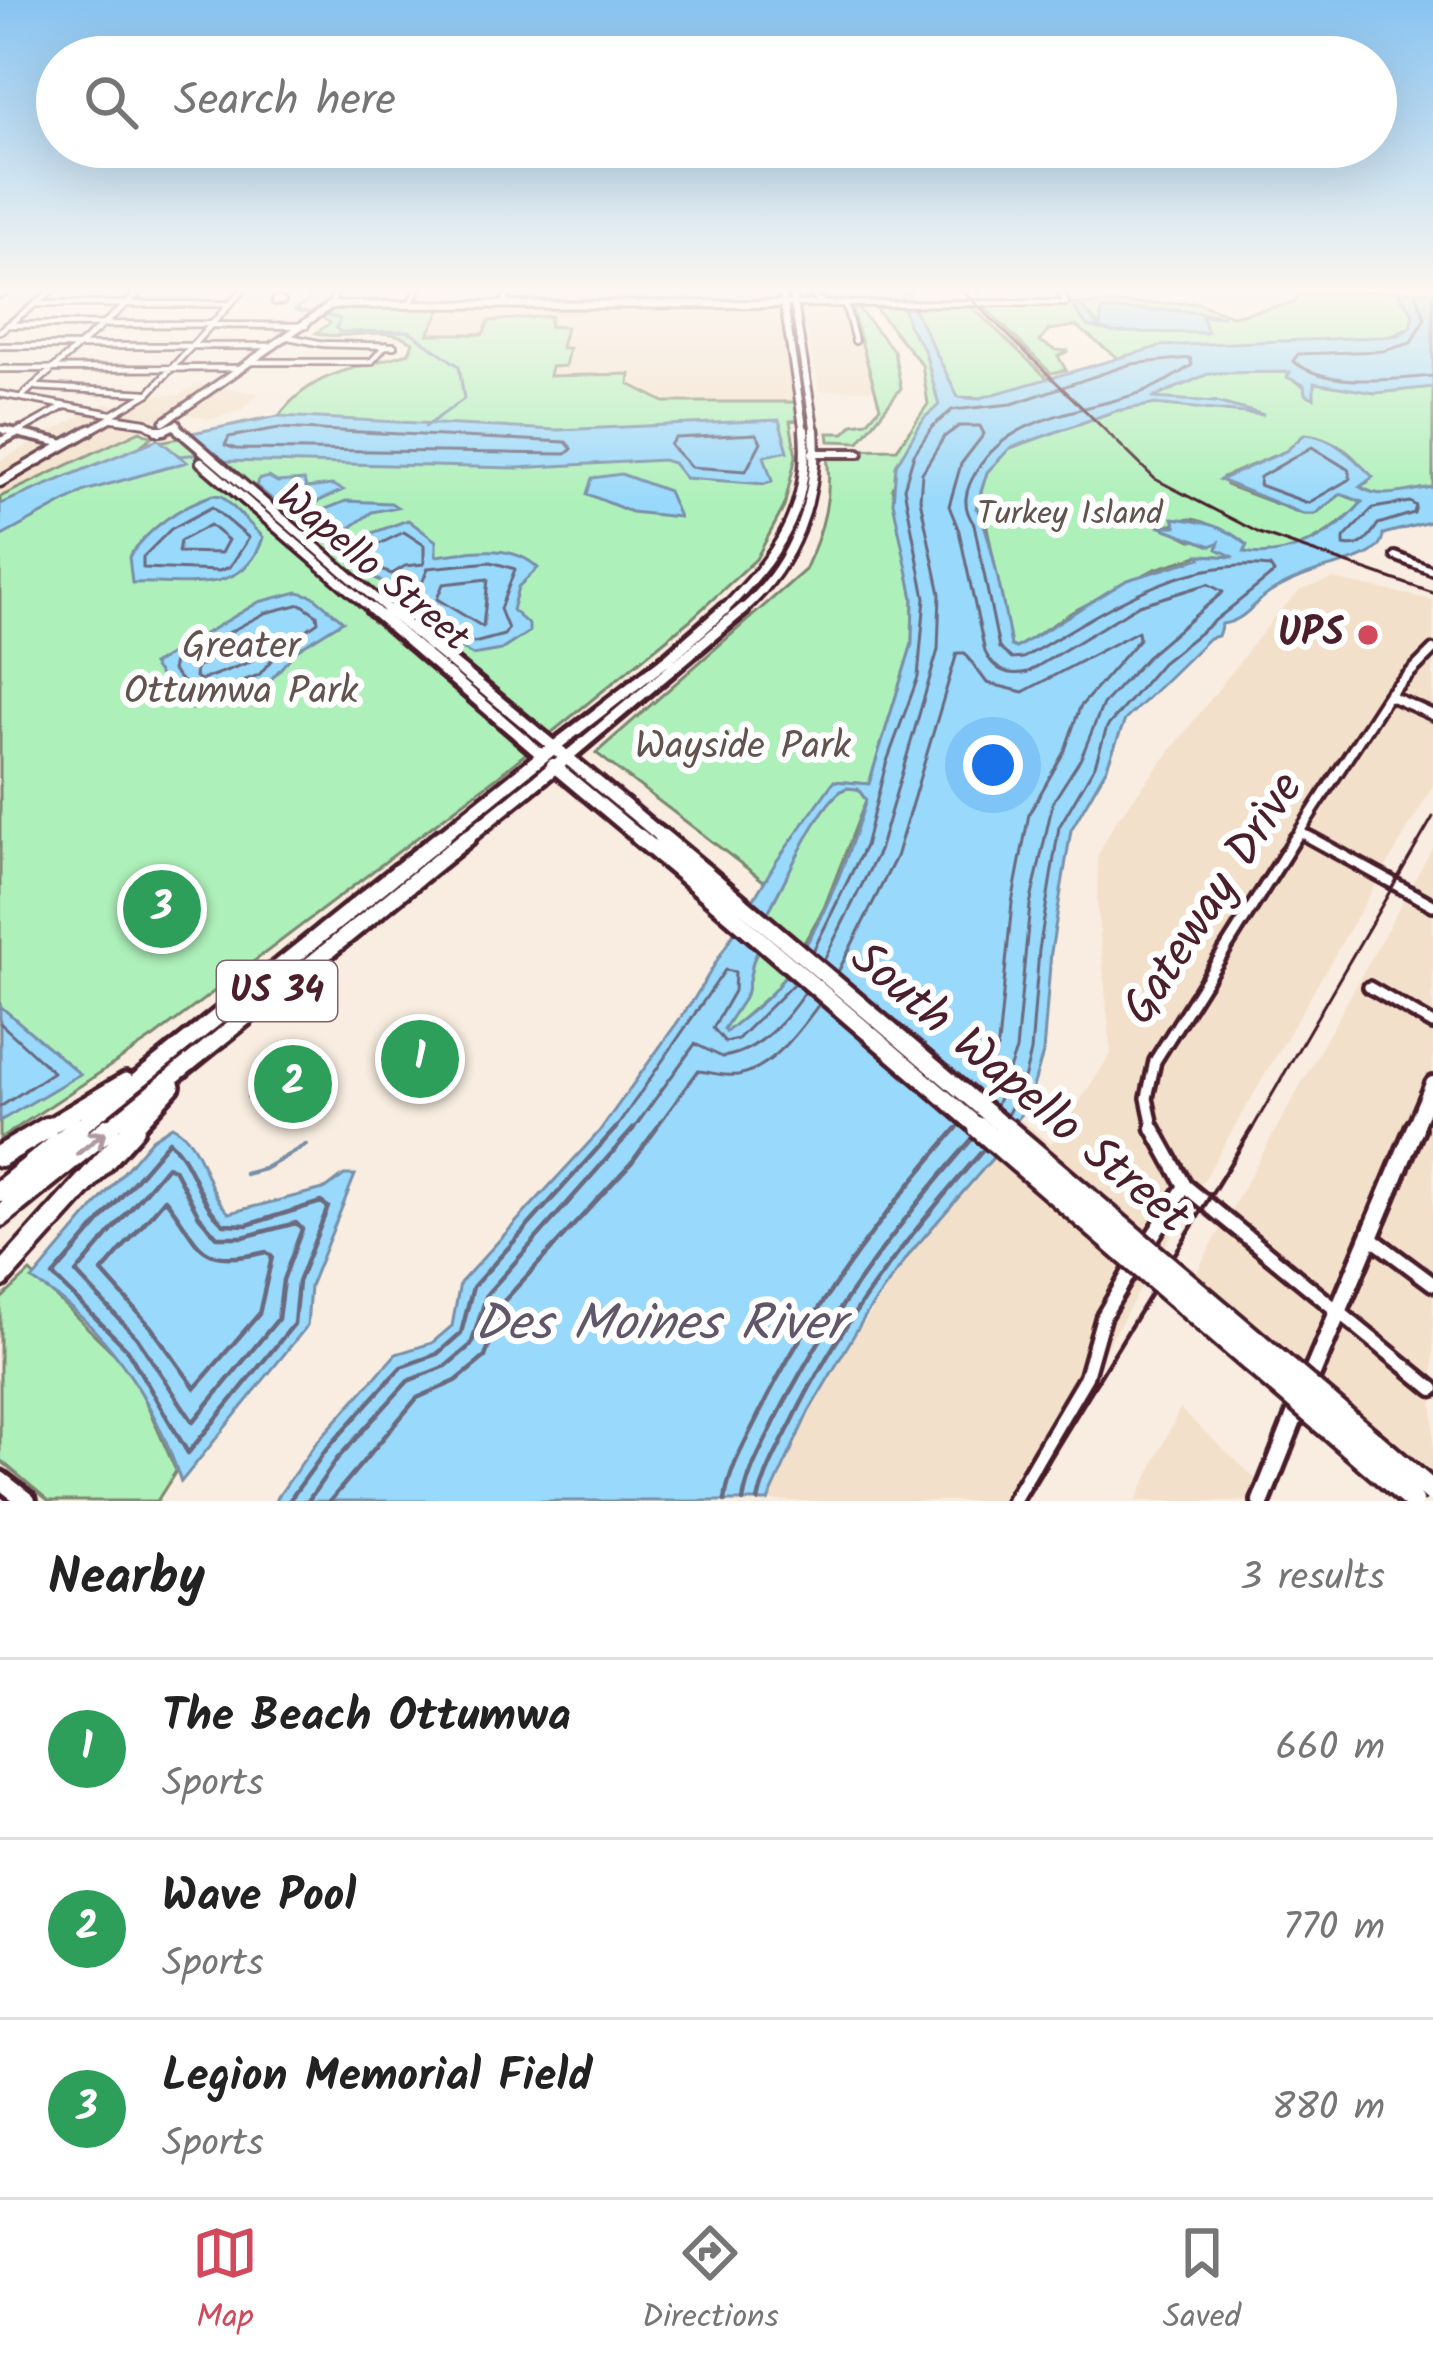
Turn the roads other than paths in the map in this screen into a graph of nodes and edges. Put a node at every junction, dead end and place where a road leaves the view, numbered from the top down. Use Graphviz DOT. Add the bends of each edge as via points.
graph roads {
  1 [pos="64,361"];
  2 [pos="178,361"];
  3 [pos="372,361"];
  4 [pos="797,361"];
  5 [pos="251,362"];
  6 [pos="171,368"];
  7 [pos="242,368"];
  8 [pos="0,369"];
  9 [pos="55,369"];
  10 [pos="34,387"];
  11 [pos="87,393"];
  12 [pos="149,393"];
  13 [pos="0,394"];
  14 [pos="26,397"];
  15 [pos="190,402"];
  16 [pos="66,405"];
  17 [pos="113,415"];
  18 [pos="176,424"];
  19 [pos="160,425"];
  20 [pos="0,429"];
  21 [pos="17,433"];
  22 [pos="0,442"];
  23 [pos="64,444"];
  24 [pos="811,452"];
  25 [pos="859,453"];
  26 [pos="0,470"];
  27 [pos="14,473"];
  28 [pos="0,482"];
  29 [pos="1395,556"];
  30 [pos="1433,571"];
  31 [pos="1433,650"];
  32 [pos="464,687"];
  33 [pos="451,695"];
  34 [pos="1388,695"];
  35 [pos="1433,716"];
  36 [pos="555,757"];
  37 [pos="1300,832"];
  38 [pos="698,877"];
  39 [pos="1433,905"];
  40 [pos="1369,987"];
  41 [pos="1433,1024"];
  42 [pos="214,1031"];
  43 [pos="1432,1093"];
  44 [pos="0,1156"];
  45 [pos="1185,1186"];
  46 [pos="0,1191"];
  47 [pos="0,1216"];
  48 [pos="1371,1238"];
  49 [pos="0,1276"];
  50 [pos="1433,1284"];
  51 [pos="1185,1293"];
  52 [pos="1336,1313"];
  53 [pos="1433,1389"];
  54 [pos="1303,1395"];
  55 [pos="0,1480"];
  56 [pos="1433,1492"];
  57 [pos="26,1501"];
  58 [pos="1013,1501"];
  59 [pos="1261,1501"];
  60 [pos="1413,1501"];
  61 [pos="1426,1501"];
  1 -- 9 [label="street"];
  2 -- 6 [label="street"];
  3 -- 5 [label="street"];
  4 -- 24 [label="main road, US 34"];
  5 -- 7 [label="main road"];
  6 -- 7 [label="street"];
  6 -- 9 [label="street"];
  6 -- 12 [label="street"];
  7 -- 15 [label="main road"];
  8 -- 9 [label="street"];
  9 -- 10 [label="street"];
  10 -- 11 [label="street"];
  10 -- 14 [label="street"];
  11 -- 12 [label="street"];
  11 -- 16 [label="street"];
  12 -- 17 [label="street"];
  13 -- 14 [label="street"];
  14 -- 16 [label="street"];
  15 -- 18 [label="main road"];
  15 -- 19 [label="main road"];
  16 -- 17 [label="street"];
  16 -- 21 [label="street"];
  17 -- 19 [label="main road"];
  17 -- 23 [label="main road"];
  18 -- 19 [label="main road"];
  18 -- 36 [label="main road, Wapello Street"];
  19 -- 32 [label="main road, Wapello Street"];
  20 -- 21 [label="street"];
  21 -- 22 [label="street"];
  21 -- 23 [label="street"];
  23 -- 27 [label="main road"];
  24 -- 25 [label="street"];
  24 -- 36 [label="main road, US 34" via="798,511 761,574"];
  24 -- 36 [label="main road, US 34" via="813,505 774,578 717,633"];
  26 -- 27 [label="street"];
  27 -- 28 [label="main road"];
  29 -- 30 [label="street"];
  31 -- 34 [label="street, Gateway Drive"];
  32 -- 33 [label="street"];
  32 -- 36 [label="main road, Wapello Street"];
  34 -- 35 [label="street"];
  34 -- 37 [label="street, Gateway Drive"];
  36 -- 38 [label="highway, South Wapello Street"];
  36 -- 42 [label="highway, US 34"];
  37 -- 39 [label="street"];
  37 -- 45 [label="street, Gateway Drive" via="1150,1065 1147,1111"];
  38 -- 56 [label="highway, South Wapello Street, bridge"];
  38 -- 60 [label="highway, South Wapello Street, bridge"];
  40 -- 41 [label="street"];
  42 -- 44 [label="highway"];
  42 -- 46 [label="highway, US 34"];
  47 -- 42 [label="highway, US 34, one-way"];
  42 -- 49 [label="highway"];
  43 -- 48 [label="main road"];
  45 -- 52 [label="street, Gateway Drive"];
  45 -- 58 [label="street" via="1103,1317 1086,1377"];
  48 -- 50 [label="street"];
  48 -- 52 [label="main road"];
  51 -- 54 [label="street, South Wapello Street"];
  52 -- 53 [label="street, Gateway Drive"];
  52 -- 54 [label="main road"];
  54 -- 59 [label="main road"];
  54 -- 61 [label="street, South Wapello Street"];
  55 -- 57 [label="main road"];
}
